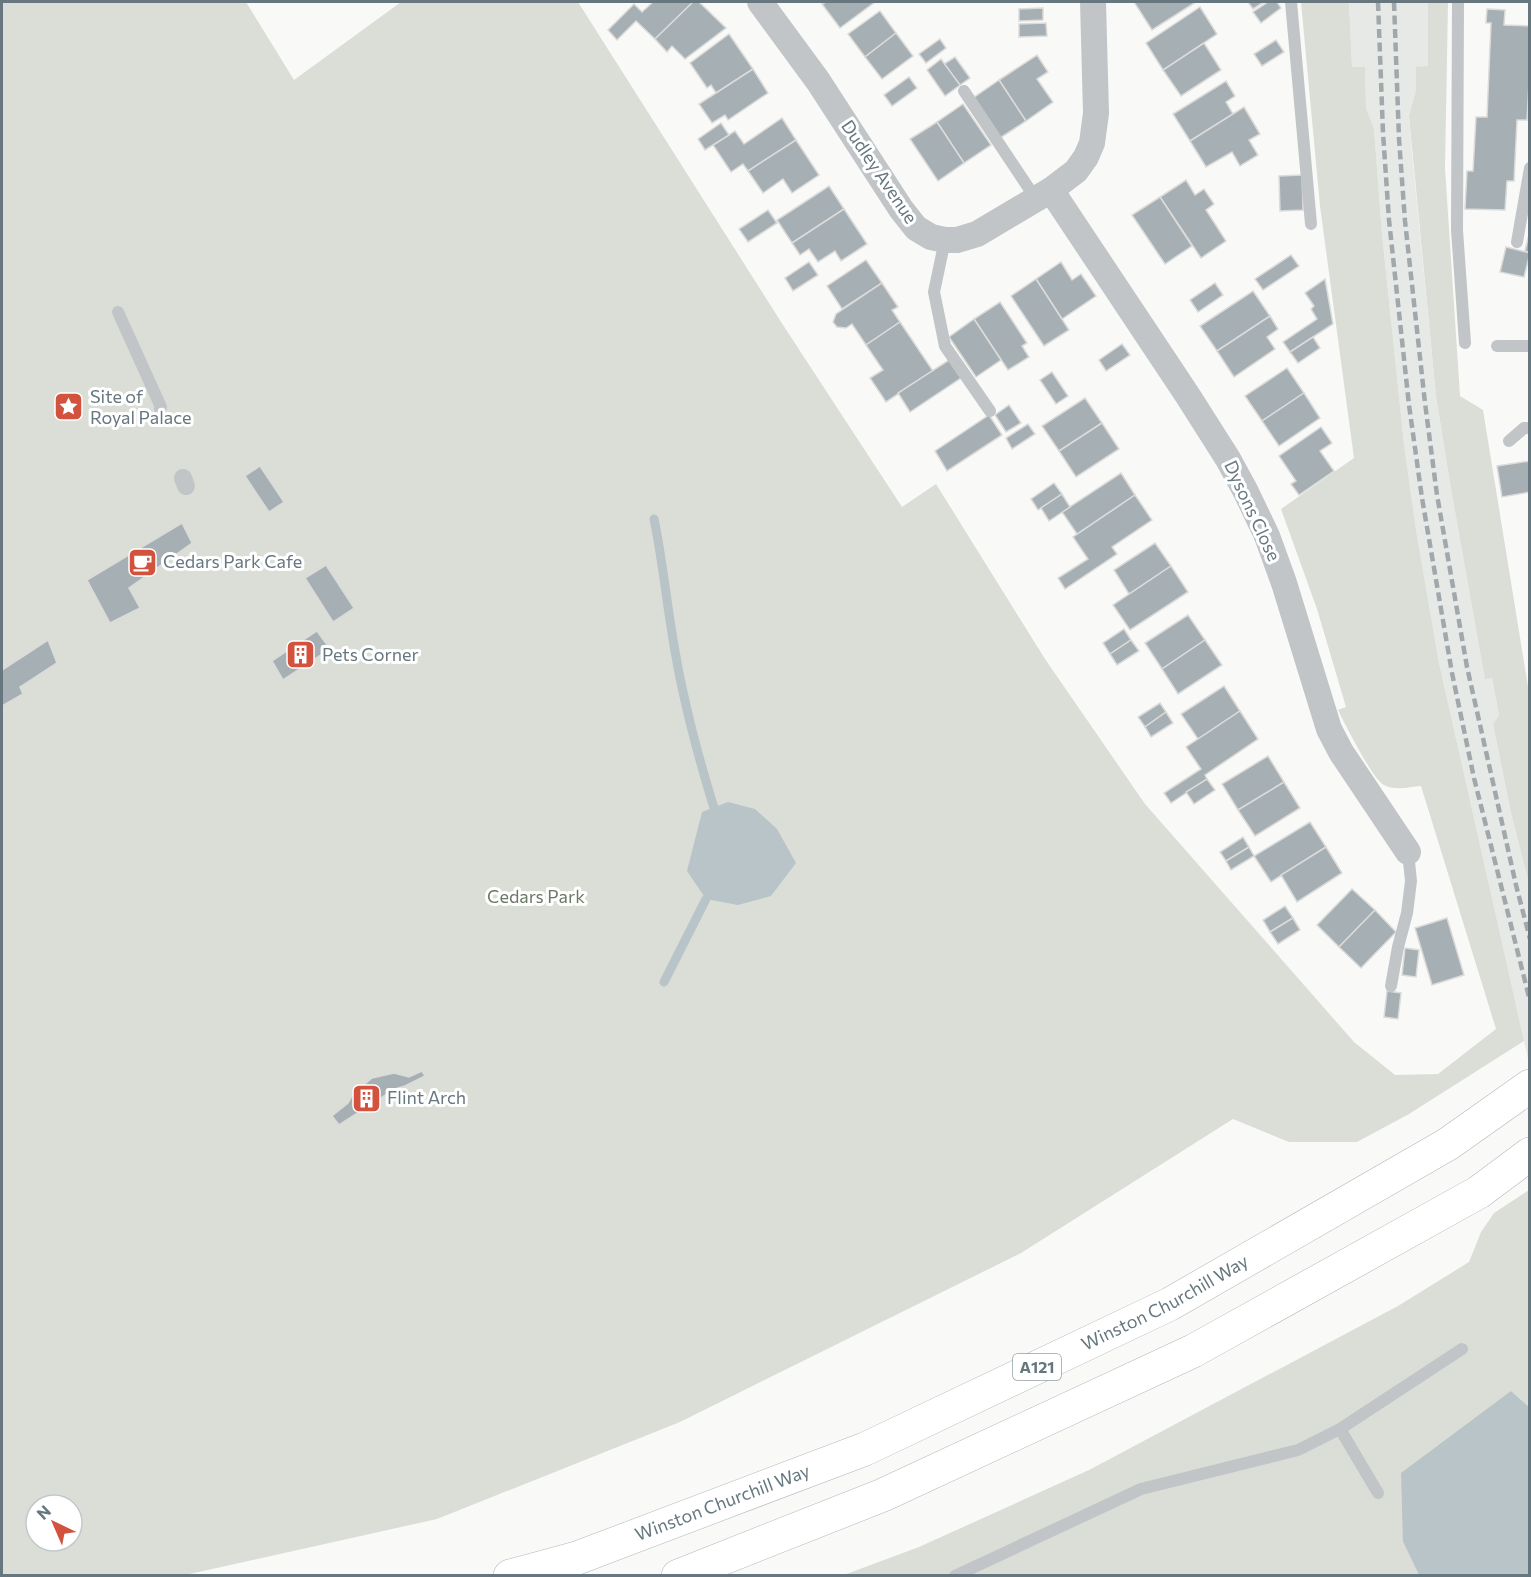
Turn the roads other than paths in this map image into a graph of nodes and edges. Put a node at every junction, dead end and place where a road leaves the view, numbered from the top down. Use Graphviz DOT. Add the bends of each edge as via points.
graph roads {
  1 [pos="760,2"];
  2 [pos="1093,2"];
  3 [pos="1291,2"];
  4 [pos="1458,2"];
  5 [pos="964,91"];
  6 [pos="1530,168"];
  7 [pos="1044,194"];
  8 [pos="1311,224"];
  9 [pos="945,240"];
  10 [pos="1517,242"];
  11 [pos="118,312"];
  12 [pos="1465,343"];
  13 [pos="1497,345"];
  14 [pos="1530,346"];
  15 [pos="160,409"];
  16 [pos="990,411"];
  17 [pos="1530,428"];
  18 [pos="1509,441"];
  19 [pos="1408,852"];
  20 [pos="1391,986"];
  21 [pos="1530,1086"];
  22 [pos="1530,1154"];
  23 [pos="1462,1349"];
  24 [pos="1340,1429"];
  25 [pos="1378,1493"];
  26 [pos="510,1575"];
  27 [pos="678,1575"];
  28 [pos="959,1575"];
  1 -- 9 [label="street, Dudley Avenue" via="819,81 901,209 916,228"];
  2 -- 7 [label="street" via="1096,113 1092,143 1076,171"];
  3 -- 8 [label="lane"];
  4 -- 12 [label="lane" via="1456,231"];
  5 -- 7 [label="lane"];
  6 -- 10 [label="lane"];
  7 -- 9 [label="street" via="977,234"];
  7 -- 19 [label="street, Dysons Close" via="1188,396 1228,459 1267,536 1329,729"];
  9 -- 16 [label="lane" via="934,292 945,346"];
  11 -- 15 [label="lane"];
  13 -- 14 [label="lane"];
  17 -- 18 [label="lane" via="1524,428"];
  19 -- 20 [label="lane" via="1411,882"];
  21 -- 26 [label="main road, Winston Churchill Way / A121" via="1448,1144 1159,1309 865,1449 578,1558"];
  22 -- 27 [label="main road" via="1479,1192 1193,1351 883,1495"];
  23 -- 24 [label="lane"];
  24 -- 25 [label="lane"];
  24 -- 28 [label="lane" via="1298,1450 1140,1489"];
}
